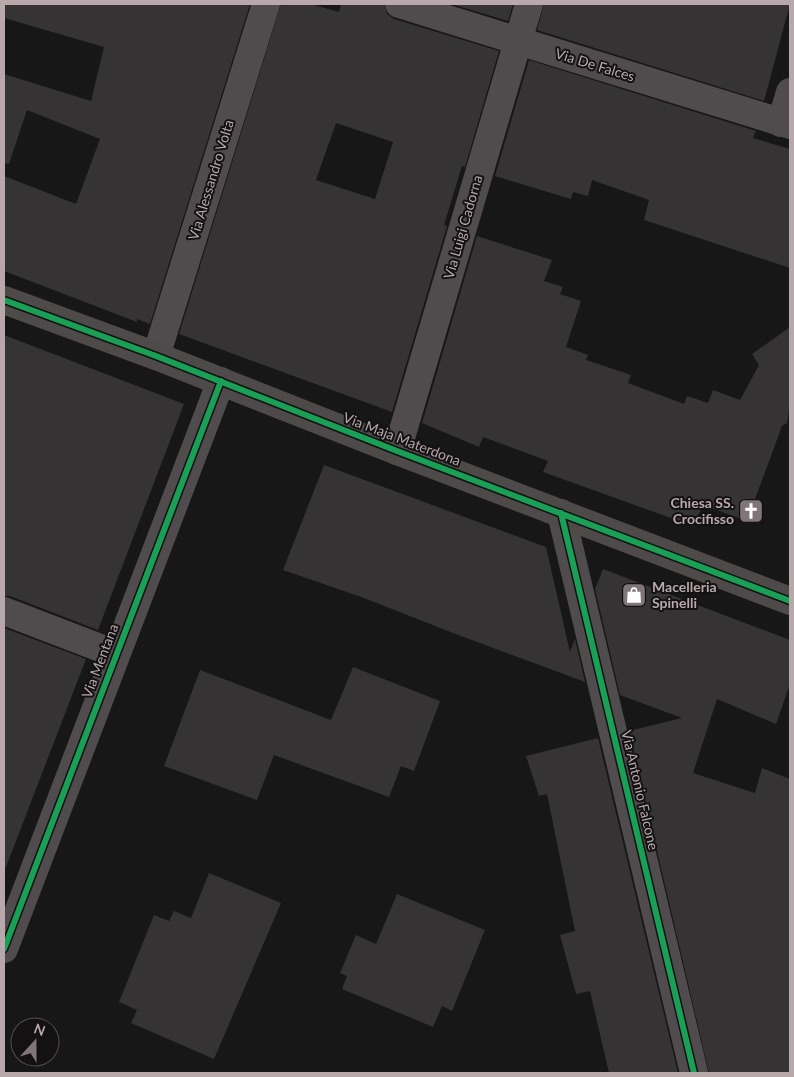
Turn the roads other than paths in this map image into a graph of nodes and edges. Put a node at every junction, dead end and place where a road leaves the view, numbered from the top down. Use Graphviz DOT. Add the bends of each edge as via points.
graph roads {
  1 [pos="266,4"];
  2 [pos="399,4"];
  3 [pos="529,4"];
  4 [pos="517,41"];
  5 [pos="790,92"];
  6 [pos="786,124"];
  7 [pos="4,300"];
  8 [pos="156,356"];
  9 [pos="221,381"];
  10 [pos="397,451"];
  11 [pos="561,513"];
  12 [pos="790,602"];
  13 [pos="4,611"];
  14 [pos="116,654"];
  15 [pos="4,949"];
  16 [pos="694,1073"];
  1 -- 8 [label="street, Via Alessandro Volta"];
  2 -- 4 [label="street, Via De Falces"];
  3 -- 4 [label="street, Via Luigi Cadorna"];
  4 -- 6 [label="street, Via De Falces"];
  4 -- 10 [label="street, Via Luigi Cadorna"];
  5 -- 6 [label="street"];
  7 -- 8 [label="main road, Via Maja Materdona"];
  8 -- 9 [label="main road, Via Maja Materdona"];
  9 -- 10 [label="main road, Via Maja Materdona"];
  9 -- 14 [label="street, Via Mentana"];
  10 -- 11 [label="main road, Via Maja Materdona"];
  11 -- 12 [label="main road, Via Maja Materdona"];
  11 -- 16 [label="street, Via Antonio Falcone"];
  13 -- 14 [label="street"];
  14 -- 15 [label="street, Via Mentana"];
}
